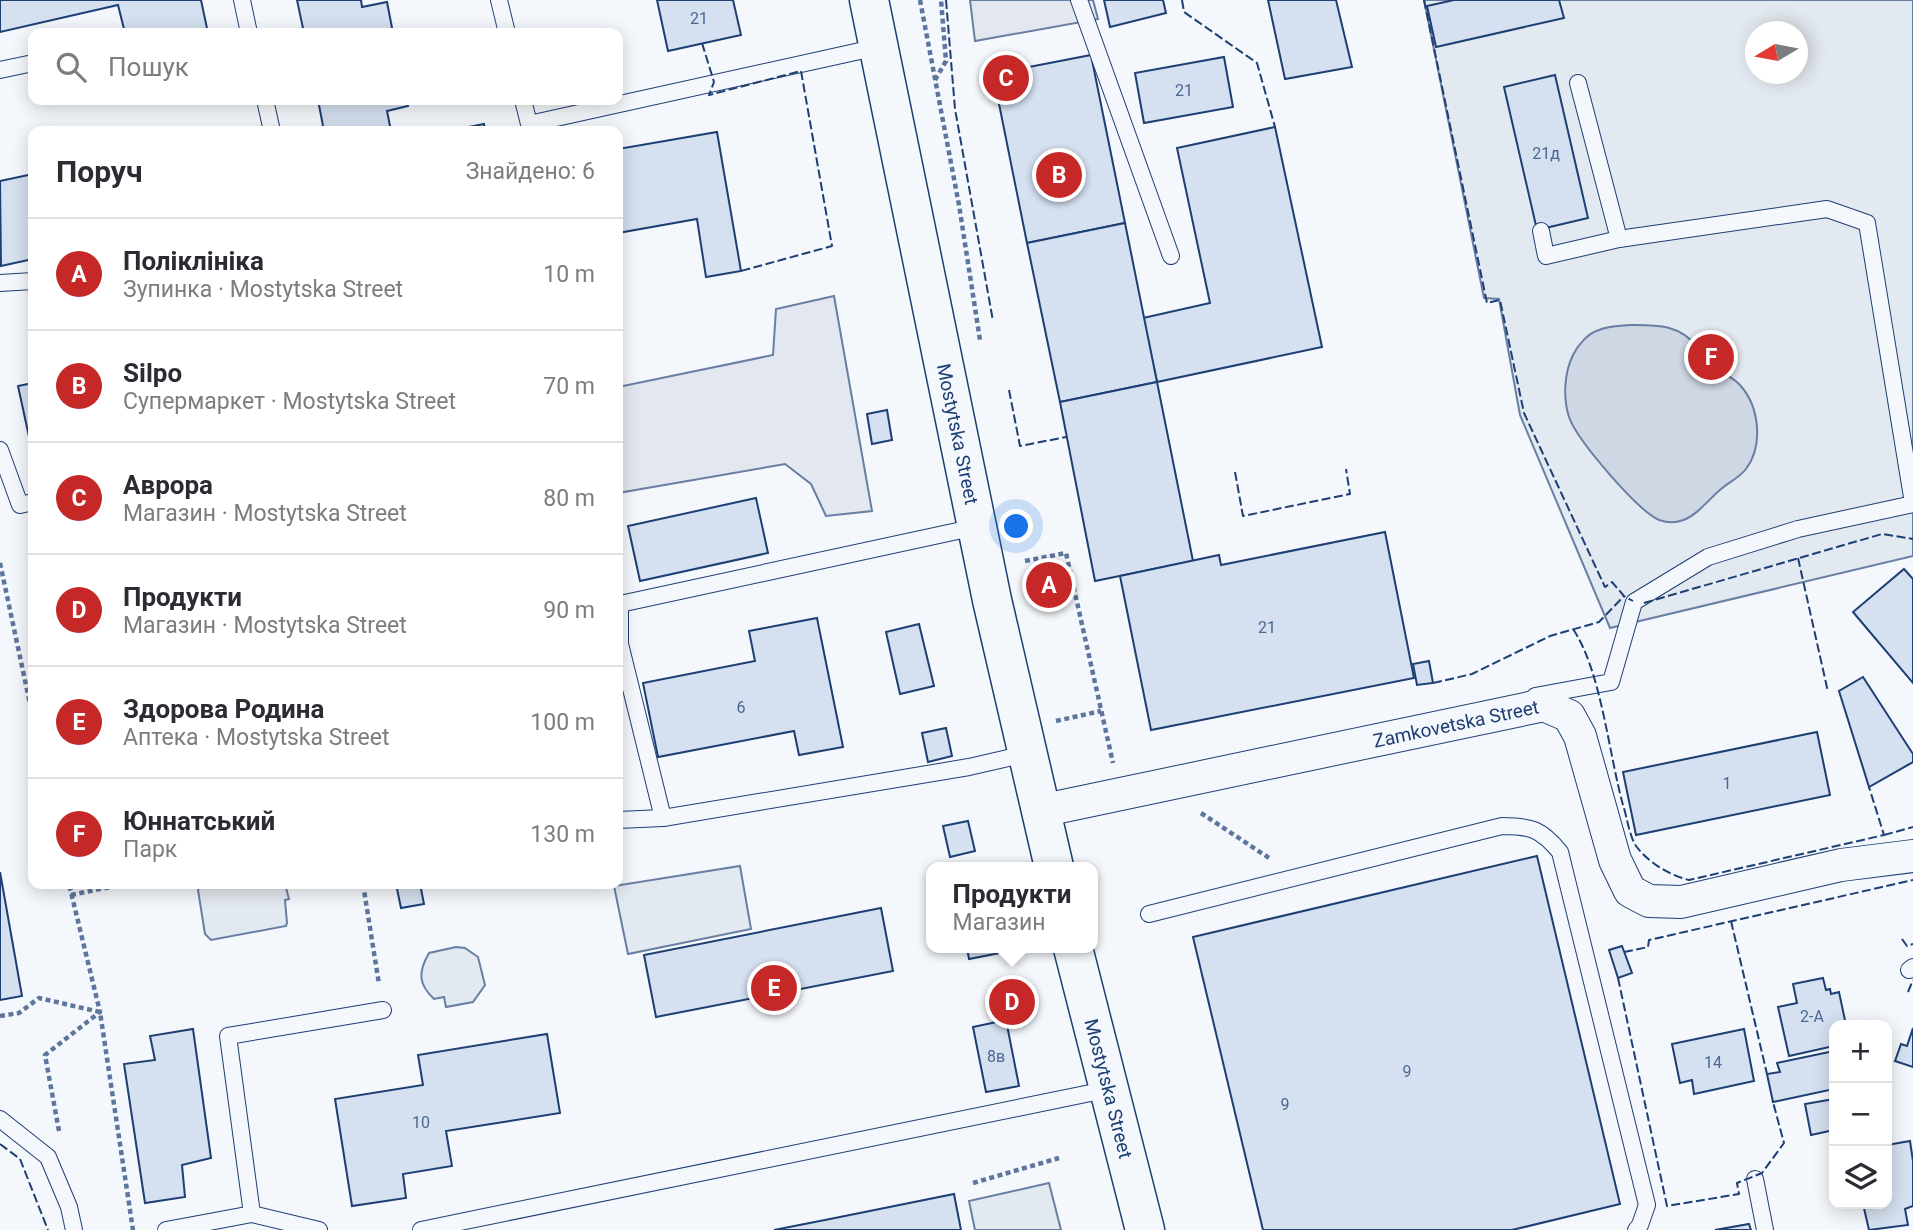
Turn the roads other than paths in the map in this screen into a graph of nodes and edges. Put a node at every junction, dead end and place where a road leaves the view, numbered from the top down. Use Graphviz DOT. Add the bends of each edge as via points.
graph roads {
  1 [pos="242,0"];
  2 [pos="499,0"];
  3 [pos="869,0"];
  4 [pos="1079,0"];
  5 [pos="248,28"];
  6 [pos="506,28"];
  7 [pos="878,47"];
  8 [pos="28,64"];
  9 [pos="0,70"];
  10 [pos="1578,83"];
  11 [pos="623,103"];
  12 [pos="266,105"];
  13 [pos="524,105"];
  14 [pos="614,105"];
  15 [pos="271,126"];
  16 [pos="1541,231"];
  17 [pos="1619,239"];
  18 [pos="1171,256"];
  19 [pos="28,281"];
  20 [pos="0,283"];
  21 [pos="0,450"];
  22 [pos="28,503"];
  23 [pos="1913,503"];
  24 [pos="976,527"];
  25 [pos="623,602"];
  26 [pos="623,656"];
  27 [pos="1431,727"];
  28 [pos="1026,754"];
  29 [pos="1040,811"];
  30 [pos="663,818"];
  31 [pos="623,820"];
  32 [pos="1913,856"];
  33 [pos="1053,862"];
  34 [pos="1149,914"];
  35 [pos="1074,953"];
  36 [pos="383,1010"];
  37 [pos="1110,1089"];
  38 [pos="0,1119"];
  39 [pos="1755,1179"];
  40 [pos="252,1214"];
  41 [pos="74,1230"];
  42 [pos="166,1230"];
  43 [pos="319,1230"];
  44 [pos="421,1230"];
  45 [pos="1145,1230"];
  46 [pos="1636,1230"];
  47 [pos="1765,1230"];
  1 -- 5 [label="lane"];
  2 -- 6 [label="lane"];
  3 -- 7 [label="street, Mostytska Street"];
  4 -- 18 [label="lane"];
  7 -- 11 [label="lane"];
  7 -- 24 [label="street, Mostytska Street"];
  8 -- 9 [label="lane"];
  10 -- 17 [label="lane"];
  12 -- 15 [label="lane"];
  13 -- 14 [label="lane" via="528,124"];
  16 -- 17 [label="lane" via="1546,256"];
  17 -- 23 [label="lane" via="1827,209 1867,223"];
  19 -- 20 [label="lane"];
  21 -- 22 [label="lane" via="20,505"];
  23 -- 27 [label="lane" via="1798,529 1708,556 1634,602 1611,682 1472,708"];
  24 -- 25 [label="lane"];
  24 -- 28 [label="street, Mostytska Street"];
  26 -- 30 [label="lane"];
  27 -- 29 [label="street, Zamkovetska Street"];
  27 -- 32 [label="street, Zamkovetska Street" via="1544,705 1569,716 1580,736 1615,860 1630,891 1649,901 1681,902 1841,865"];
  28 -- 29 [label="street, Mostytska Street"];
  28 -- 30 [label="lane"];
  29 -- 33 [label="street, Mostytska Street"];
  30 -- 31 [label="lane"];
  34 -- 46 [label="lane" via="1502,826 1527,826 1547,835 1560,852 1647,1205"];
  35 -- 37 [label="street, Mostytska Street"];
  36 -- 40 [label="lane" via="228,1036"];
  37 -- 44 [label="lane"];
  37 -- 45 [label="street, Mostytska Street"];
  38 -- 41 [label="lane" via="48,1157"];
  39 -- 47 [label="lane"];
  40 -- 42 [label="lane"];
  40 -- 43 [label="lane"];
}
